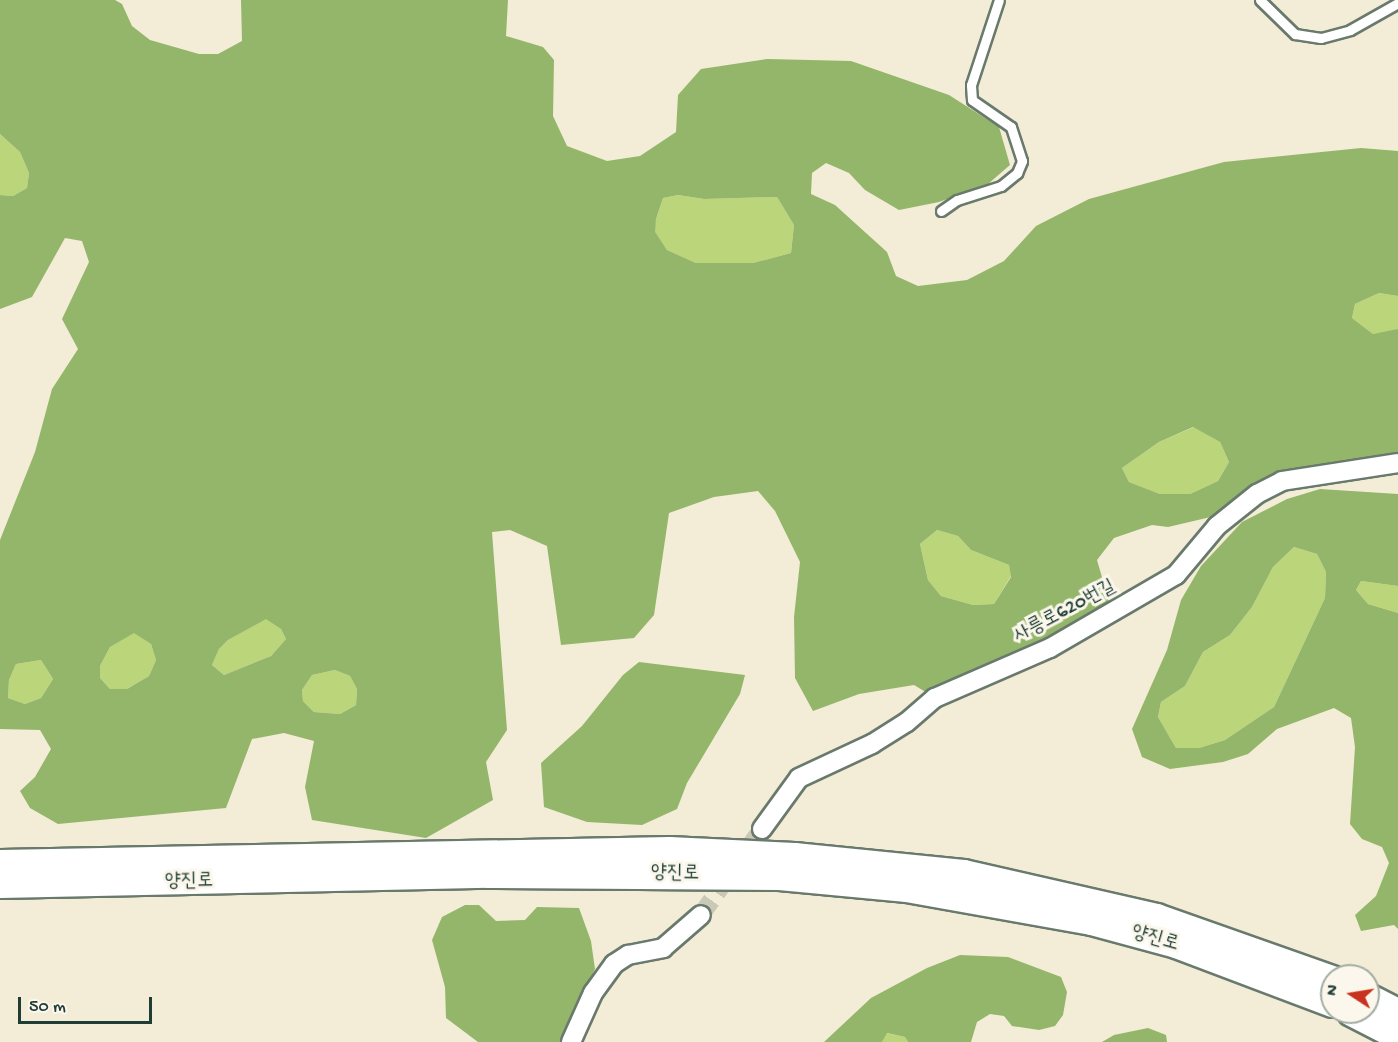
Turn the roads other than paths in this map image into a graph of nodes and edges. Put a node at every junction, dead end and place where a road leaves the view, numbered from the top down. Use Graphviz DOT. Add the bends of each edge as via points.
graph roads {
  1 [pos="999,0"];
  2 [pos="1260,0"];
  3 [pos="1398,3"];
  4 [pos="941,211"];
  5 [pos="1398,463"];
  6 [pos="762,829"];
  7 [pos="0,863"];
  8 [pos="0,884"];
  9 [pos="701,915"];
  10 [pos="1320,975"];
  11 [pos="1320,998"];
  12 [pos="1380,1003"];
  13 [pos="1398,1012"];
  14 [pos="1374,1024"];
  15 [pos="1398,1036"];
  16 [pos="571,1042"];
  1 -- 4 [label="lane" via="970,84 972,100 1011,128 1023,161 1017,173 1001,186 957,200"];
  2 -- 3 [label="lane" via="1295,34 1321,38 1350,30"];
  5 -- 6 [label="street, 사릉로620번길" via="1282,481 1257,494 1217,526 1176,575 1050,648 935,698 907,723 872,744 800,778"];
  7 -- 10 [label="main road, 양진로" via="669,850 794,856 963,873 1134,912"];
  8 -- 11 [label="main road, 양진로" via="488,874 779,876 906,888 1091,921 1197,951"];
  9 -- 16 [label="street" via="663,948 628,955 614,964 593,993"];
  12 -- 13 [label="main road"];
  14 -- 15 [label="main road"];
}
